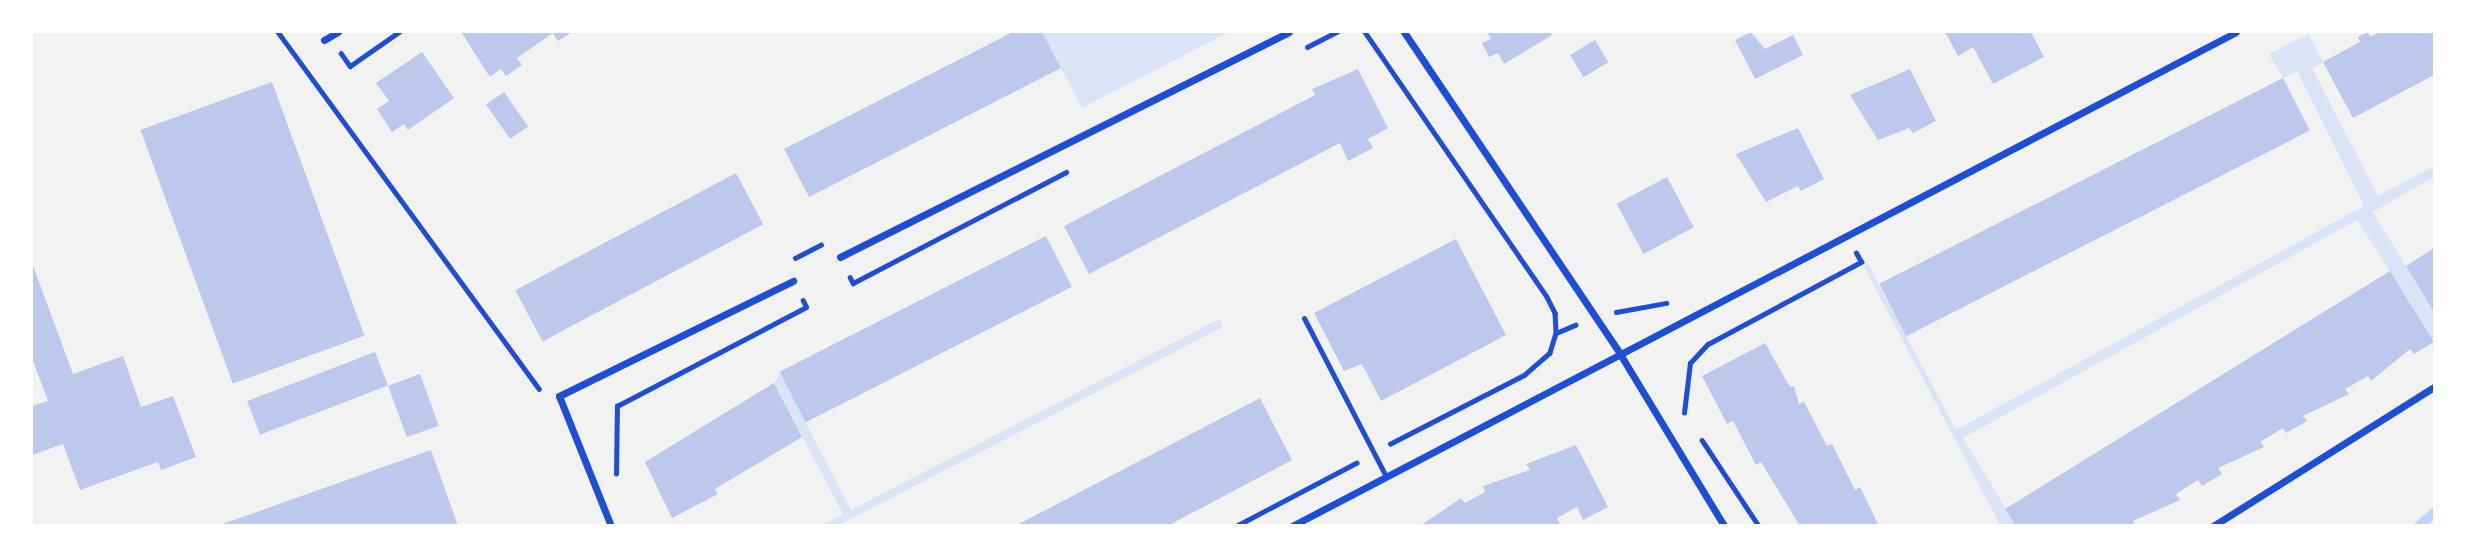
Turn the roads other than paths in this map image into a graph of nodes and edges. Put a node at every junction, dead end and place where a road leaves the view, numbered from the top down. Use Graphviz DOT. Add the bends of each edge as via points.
graph roads {
  1 [pos="338,32"];
  2 [pos="1289,32"];
  3 [pos="1405,32"];
  4 [pos="2236,32"];
  5 [pos="327,39"];
  6 [pos="840,257"];
  7 [pos="793,281"];
  8 [pos="1304,318"];
  9 [pos="1620,354"];
  10 [pos="2434,387"];
  11 [pos="1386,476"];
  12 [pos="611,526"];
  13 [pos="1292,526"];
  14 [pos="1724,526"];
  15 [pos="2213,526"];
  1 -- 5 [label="street"];
  2 -- 6 [label="street"];
  3 -- 9 [label="street"];
  4 -- 9 [label="street"];
  7 -- 12 [label="street" via="559,396"];
  8 -- 11 [label="lane"];
  9 -- 11 [label="street"];
  9 -- 14 [label="street"];
  10 -- 15 [label="street"];
  11 -- 13 [label="street"];
}
